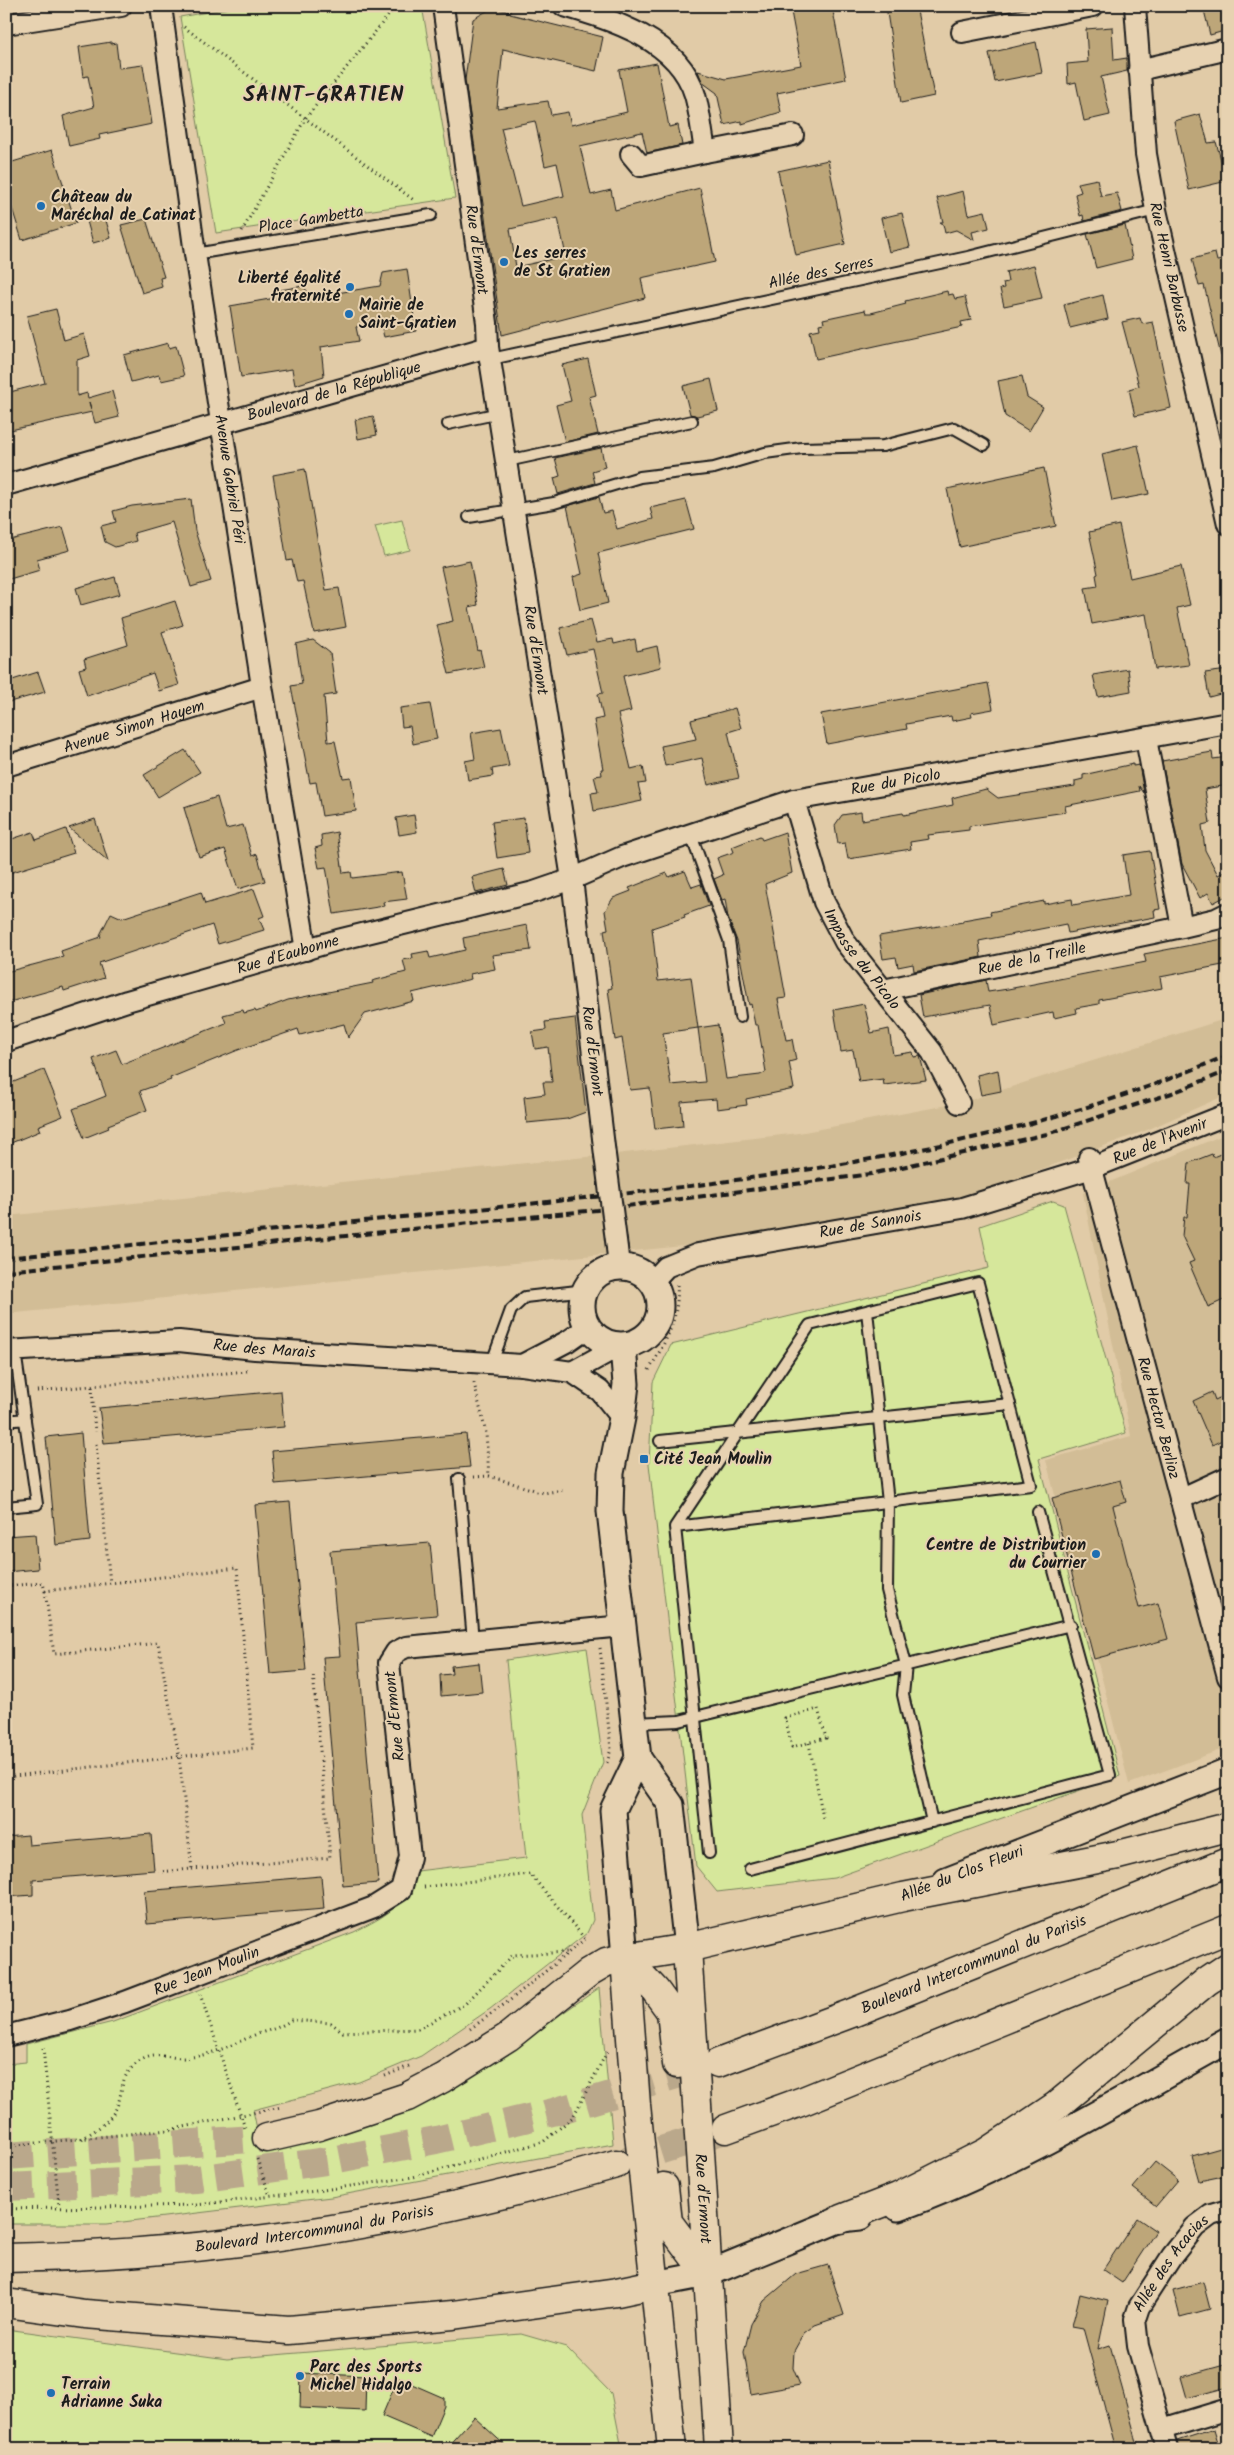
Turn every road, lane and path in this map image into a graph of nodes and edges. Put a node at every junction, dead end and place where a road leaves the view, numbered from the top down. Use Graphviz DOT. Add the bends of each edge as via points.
graph roads {
  1 [pos="121,6"];
  2 [pos="161,6"];
  3 [pos="396,6"];
  4 [pos="443,6"];
  5 [pos="452,6"];
  6 [pos="564,6"];
  7 [pos="1093,6"];
  8 [pos="1135,6"];
  9 [pos="79,10"];
  10 [pos="176,21"];
  11 [pos="6,24"];
  12 [pos="962,32"];
  13 [pos="448,34"];
  14 [pos="1228,49"];
  15 [pos="1139,70"];
  16 [pos="305,118"];
  17 [pos="793,135"];
  18 [pos="705,152"];
  19 [pos="631,154"];
  20 [pos="416,201"];
  21 [pos="1156,210"];
  22 [pos="431,215"];
  23 [pos="238,238"];
  24 [pos="195,254"];
  25 [pos="490,353"];
  26 [pos="500,413"];
  27 [pos="692,421"];
  28 [pos="221,423"];
  29 [pos="448,424"];
  30 [pos="984,445"];
  31 [pos="507,461"];
  32 [pos="6,485"];
  33 [pos="515,510"];
  34 [pos="469,517"];
  35 [pos="1228,524"];
  36 [pos="262,686"];
  37 [pos="1228,723"];
  38 [pos="1146,739"];
  39 [pos="6,766"];
  40 [pos="794,800"];
  41 [pos="691,835"];
  42 [pos="572,879"];
  43 [pos="1228,913"];
  44 [pos="1182,927"];
  45 [pos="306,950"];
  46 [pos="883,990"];
  47 [pos="740,1017"];
  48 [pos="6,1041"];
  49 [pos="959,1103"];
  50 [pos="1228,1114"];
  51 [pos="1090,1163"];
  52 [pos="618,1258"];
  53 [pos="659,1275"];
  54 [pos="586,1290"];
  55 [pos="867,1311"];
  56 [pos="588,1327"];
  57 [pos="621,1346"];
  58 [pos="255,1348"];
  59 [pos="11,1351"];
  60 [pos="469,1363"];
  61 [pos="491,1365"];
  62 [pos="522,1365"];
  63 [pos="572,1372"];
  64 [pos="626,1384"];
  65 [pos="92,1387"];
  66 [pos="21,1392"];
  67 [pos="1010,1404"];
  68 [pos="879,1417"];
  69 [pos="622,1418"];
  70 [pos="25,1419"];
  71 [pos="6,1421"];
  72 [pos="95,1432"];
  73 [pos="738,1432"];
  74 [pos="660,1441"];
  75 [pos="96,1444"];
  76 [pos="489,1476"];
  77 [pos="1228,1477"];
  78 [pos="459,1479"];
  79 [pos="563,1490"];
  80 [pos="1180,1499"];
  81 [pos="888,1502"];
  82 [pos="6,1507"];
  83 [pos="1038,1512"];
  84 [pos="675,1527"];
  85 [pos="110,1583"];
  86 [pos="6,1586"];
  87 [pos="45,1591"];
  88 [pos="623,1626"];
  89 [pos="1071,1626"];
  90 [pos="597,1628"];
  91 [pos="473,1641"];
  92 [pos="906,1665"];
  93 [pos="312,1674"];
  94 [pos="1228,1677"];
  95 [pos="694,1717"];
  96 [pos="634,1723"];
  97 [pos="809,1743"];
  98 [pos="179,1756"];
  99 [pos="638,1758"];
  100 [pos="1228,1771"];
  101 [pos="604,1774"];
  102 [pos="6,1777"];
  103 [pos="823,1818"];
  104 [pos="932,1822"];
  105 [pos="1228,1827"];
  106 [pos="709,1854"];
  107 [pos="1228,1862"];
  108 [pos="192,1869"];
  109 [pos="750,1869"];
  110 [pos="159,1872"];
  111 [pos="401,1890"];
  112 [pos="903,1897"];
  113 [pos="1228,1929"];
  114 [pos="585,1939"];
  115 [pos="592,1942"];
  116 [pos="687,1948"];
  117 [pos="569,1952"];
  118 [pos="625,1958"];
  119 [pos="1228,1966"];
  120 [pos="194,1976"];
  121 [pos="41,2028"];
  122 [pos="465,2033"];
  123 [pos="6,2036"];
  124 [pos="1228,2040"];
  125 [pos="610,2048"];
  126 [pos="219,2051"];
  127 [pos="417,2062"];
  128 [pos="718,2063"];
  129 [pos="381,2078"];
  130 [pos="635,2081"];
  131 [pos="697,2105"];
  132 [pos="288,2106"];
  133 [pos="241,2116"];
  134 [pos="726,2129"];
  135 [pos="82,2140"];
  136 [pos="256,2141"];
  137 [pos="54,2143"];
  138 [pos="6,2146"];
  139 [pos="616,2164"];
  140 [pos="270,2196"];
  141 [pos="60,2206"];
  142 [pos="6,2209"];
  143 [pos="1228,2210"];
  144 [pos="841,2218"];
  145 [pos="6,2258"];
  146 [pos="707,2274"];
  147 [pos="655,2284"];
  148 [pos="6,2303"];
  149 [pos="1228,2409"];
  150 [pos="1162,2429"];
  151 [pos="672,2449"];
  152 [pos="719,2449"];
  153 [pos="1167,2449"];
  1 -- 9 [label="street"];
  2 -- 24 [label="street, Avenue Gabriel Péri"];
  3 -- 16 [label="path"];
  4 -- 13 [label="street, Rue d'Ermont"];
  5 -- 13 [label="street, Rue d'Ermont"];
  6 -- 18 [label="street" via="596,15 642,36 678,63 695,94"];
  7 -- 12 [label="street"];
  8 -- 15 [label="street, Rue Henri Barbusse"];
  9 -- 11 [label="street"];
  10 -- 16 [label="path"];
  13 -- 25 [label="street, Rue d'Ermont"];
  14 -- 15 [label="street"];
  15 -- 21 [label="street, Rue Henri Barbusse" via="1146,154"];
  16 -- 20 [label="path"];
  16 -- 23 [label="path"];
  17 -- 18 [label="street"];
  18 -- 19 [label="street" via="641,166"];
  21 -- 25 [label="lane, Allée des Serres" via="968,257"];
  21 -- 35 [label="street, Rue Henri Barbusse"];
  22 -- 24 [label="lane, Place Gambetta"];
  24 -- 28 [label="street, Avenue Gabriel Péri"];
  25 -- 26 [label="street, Rue d'Ermont"];
  25 -- 28 [label="street, Boulevard de la République"];
  26 -- 29 [label="lane"];
  26 -- 31 [label="street, Rue d'Ermont"];
  27 -- 31 [label="lane"];
  28 -- 32 [label="street, Boulevard de la République"];
  28 -- 36 [label="street, Avenue Gabriel Péri"];
  30 -- 33 [label="lane" via="954,428 882,446 802,448 714,468 640,478 554,503"];
  31 -- 33 [label="street, Rue d'Ermont"];
  33 -- 34 [label="lane"];
  33 -- 42 [label="street, Rue d'Ermont"];
  36 -- 39 [label="street, Avenue Simon Hayem"];
  36 -- 45 [label="street, Avenue Gabriel Péri"];
  37 -- 38 [label="street, Rue du Picolo"];
  38 -- 40 [label="street, Rue du Picolo"];
  38 -- 44 [label="street"];
  40 -- 41 [label="street, Rue du Picolo"];
  40 -- 46 [label="street, Impasse du Picolo" via="824,902 845,942"];
  41 -- 42 [label="street, Rue du Picolo" via="616,859"];
  41 -- 47 [label="lane" via="729,940"];
  42 -- 45 [label="street, Rue d'Eaubonne" via="534,892"];
  42 -- 52 [label="street, Rue d'Ermont, bridge"];
  43 -- 44 [label="street, Rue de la Treille"];
  44 -- 46 [label="street, Rue de la Treille"];
  45 -- 48 [label="street, Rue d'Eaubonne" via="127,1001"];
  46 -- 49 [label="street, Impasse du Picolo" via="932,1052"];
  50 -- 51 [label="street, Rue de l'Avenir"];
  51 -- 53 [label="street, Rue de Sannois" via="962,1208 698,1254"];
  51 -- 80 [label="street, Rue Hector Berlioz"];
  52 -- 53 [label="street" via="643,1273"];
  52 -- 54 [label="street"];
  53 -- 57 [label="street" via="660,1317 646,1338"];
  53 -- 64 [label="path" via="678,1286 677,1314 647,1374"];
  54 -- 56 [label="street" via="582,1302"];
  54 -- 61 [label="lane" via="525,1297 511,1310"];
  55 -- 67 [label="lane" via="978,1283"];
  55 -- 68 [label="lane"];
  55 -- 73 [label="lane" via="810,1326"];
  56 -- 57 [label="street" via="607,1343"];
  56 -- 62 [label="street, Rue des Marais"];
  57 -- 63 [label="street"];
  57 -- 64 [label="street"];
  58 -- 59 [label="street, Rue des Marais" via="179,1341"];
  58 -- 60 [label="street, Rue des Marais"];
  58 -- 65 [label="path" via="250,1370"];
  59 -- 66 [label="lane"];
  60 -- 61 [label="street, Rue des Marais"];
  60 -- 76 [label="path" via="486,1433"];
  61 -- 62 [label="street, Rue des Marais"];
  62 -- 63 [label="street, Rue des Marais"];
  63 -- 69 [label="street, Rue des Marais" via="600,1390"];
  64 -- 69 [label="street"];
  65 -- 66 [label="path"];
  65 -- 72 [label="path"];
  66 -- 70 [label="lane"];
  67 -- 68 [label="lane"];
  67 -- 81 [label="lane" via="1031,1485"];
  68 -- 73 [label="lane"];
  68 -- 81 [label="lane"];
  69 -- 88 [label="street" via="611,1472 610,1511"];
  70 -- 71 [label="lane"];
  70 -- 82 [label="lane" via="37,1504"];
  73 -- 74 [label="lane"];
  73 -- 84 [label="lane"];
  75 -- 85 [label="path"];
  76 -- 78 [label="path"];
  76 -- 79 [label="path" via="544,1493"];
  77 -- 80 [label="street"];
  78 -- 91 [label="lane"];
  80 -- 94 [label="street, Rue Hector Berlioz"];
  81 -- 84 [label="lane"];
  81 -- 92 [label="lane" via="887,1590"];
  83 -- 89 [label="lane"];
  84 -- 95 [label="lane"];
  85 -- 87 [label="path"];
  85 -- 98 [label="path" via="237,1568 253,1748"];
  86 -- 87 [label="path" via="43,1583"];
  87 -- 98 [label="path" via="54,1654 158,1643"];
  88 -- 90 [label="street, Rue d'Ermont"];
  88 -- 96 [label="street"];
  89 -- 92 [label="lane"];
  89 -- 104 [label="lane" via="1110,1775"];
  90 -- 91 [label="street, Rue d'Ermont"];
  90 -- 101 [label="path" via="611,1749"];
  91 -- 111 [label="street, Rue d'Ermont" via="406,1647 396,1652 389,1663 410,1857"];
  92 -- 95 [label="lane"];
  92 -- 104 [label="lane" via="903,1695"];
  93 -- 108 [label="path" via="330,1858"];
  95 -- 96 [label="lane"];
  95 -- 106 [label="lane"];
  96 -- 99 [label="street"];
  97 -- 97 [label="path" via="826,1738 818,1709 785,1718 792,1747"];
  97 -- 103 [label="path"];
  98 -- 102 [label="path"];
  98 -- 108 [label="path"];
  99 -- 116 [label="street" via="671,1805"];
  99 -- 118 [label="street" via="613,1810"];
  100 -- 112 [label="street, Allée du Clos Fleuri"];
  104 -- 109 [label="lane"];
  105 -- 112 [label="main road" via="1118,1855"];
  107 -- 128 [label="main road, Boulevard Intercommunal du Parisis" via="852,2013"];
  108 -- 110 [label="path"];
  111 -- 114 [label="path" via="530,1874"];
  111 -- 120 [label="street, Rue Jean Moulin" via="374,1907"];
  112 -- 116 [label="main road, Allée du Clos Fleuri"];
  113 -- 134 [label="main road" via="822,2094"];
  114 -- 115 [label="path"];
  114 -- 117 [label="path"];
  116 -- 118 [label="main road, Allée du Clos Fleuri"];
  116 -- 131 [label="main road, Rue d'Ermont"];
  117 -- 122 [label="path"];
  117 -- 126 [label="path" via="513,1955 465,2004 418,2029 343,2032 331,2023 290,2020 277,2030 253,2036"];
  118 -- 130 [label="main road"];
  118 -- 131 [label="main road" via="671,2012 679,2082"];
  118 -- 136 [label="main road, Allée du Clos Fleuri" via="606,1962 588,1972 508,2037 407,2097 319,2126"];
  119 -- 144 [label="main road" via="1056,2106 987,2152 898,2197"];
  120 -- 121 [label="street, Rue Jean Moulin"];
  120 -- 126 [label="path"];
  121 -- 123 [label="street, Rue Jean Moulin"];
  121 -- 137 [label="path"];
  124 -- 144 [label="street" via="1011,2160 944,2191 876,2216"];
  125 -- 140 [label="path" via="573,2117 543,2142 413,2177"];
  126 -- 133 [label="path"];
  126 -- 135 [label="path" via="183,2058 144,2058 129,2069 113,2115"];
  127 -- 129 [label="path"];
  130 -- 146 [label="main road" via="655,2104 668,2222"];
  130 -- 147 [label="main road"];
  131 -- 146 [label="main road, Rue d'Ermont"];
  132 -- 133 [label="path"];
  133 -- 135 [label="path" via="169,2130"];
  133 -- 136 [label="path"];
  135 -- 137 [label="path"];
  136 -- 140 [label="path"];
  137 -- 138 [label="path"];
  137 -- 141 [label="path"];
  139 -- 145 [label="main road, Boulevard Intercommunal du Parisis" via="457,2205 330,2230 97,2255"];
  140 -- 141 [label="path" via="196,2205"];
  141 -- 142 [label="path"];
  143 -- 150 [label="street, Allée des Acacias" via="1211,2215 1195,2227 1139,2308 1136,2319 1138,2346"];
  144 -- 146 [label="street"];
  146 -- 147 [label="street"];
  146 -- 152 [label="main road, Rue d'Ermont"];
  147 -- 148 [label="main road" via="453,2315 289,2330 85,2314"];
  147 -- 151 [label="main road"];
  149 -- 150 [label="street"];
  150 -- 153 [label="street, Allée des Acacias"];
}
